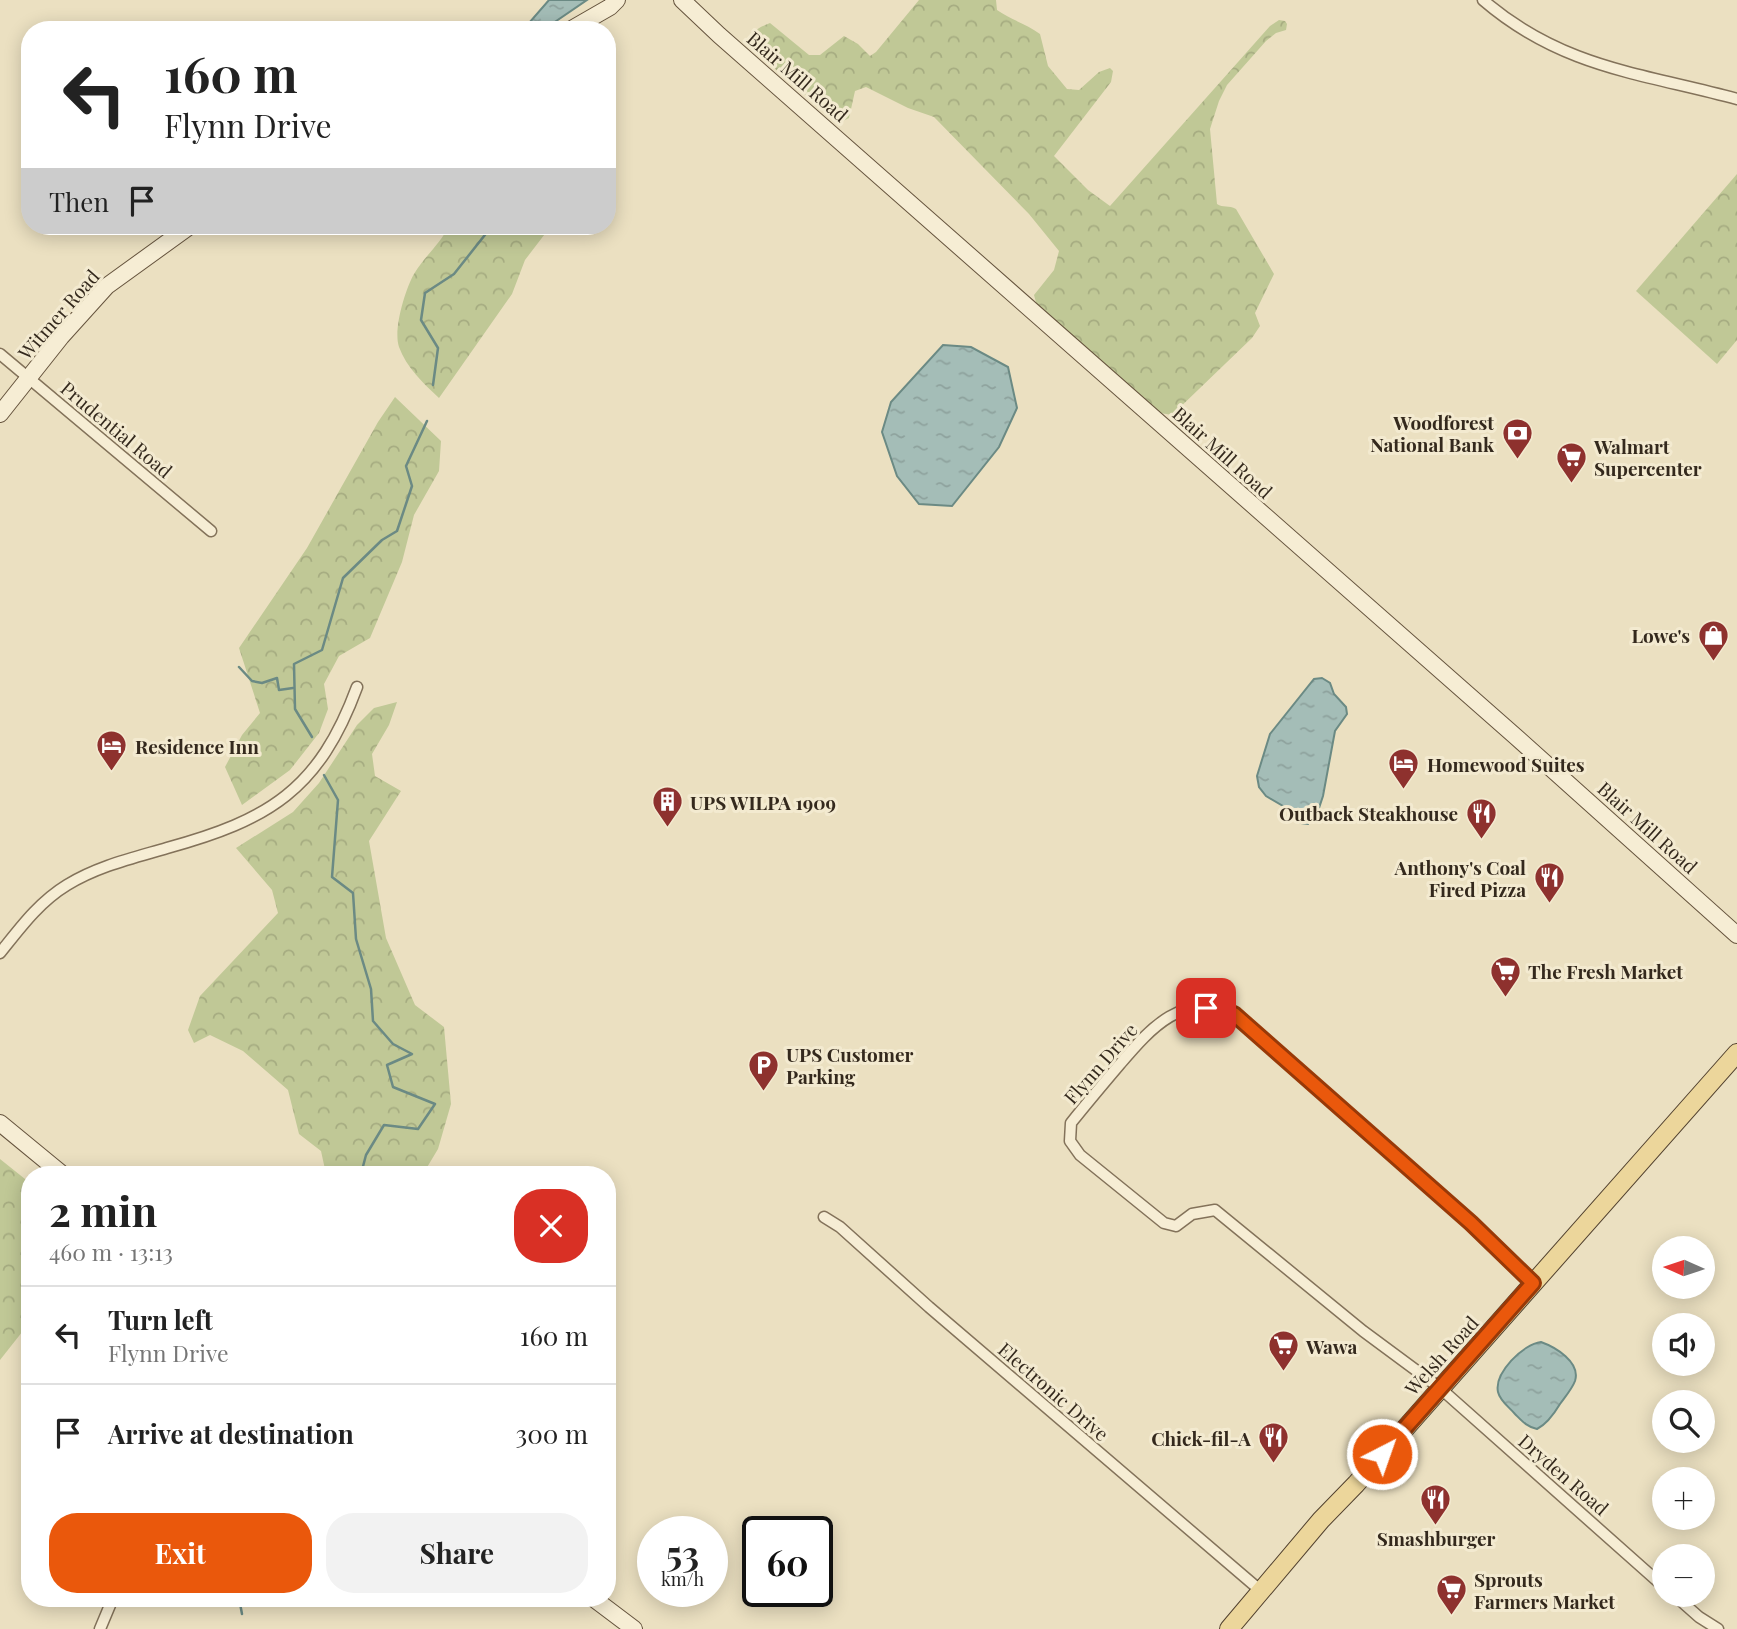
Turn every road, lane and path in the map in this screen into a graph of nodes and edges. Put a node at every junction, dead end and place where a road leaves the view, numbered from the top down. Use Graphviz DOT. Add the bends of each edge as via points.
graph roads {
  1 [pos="617,0"];
  2 [pos="682,0"];
  3 [pos="1483,0"];
  4 [pos="586,21"];
  5 [pos="1737,99"];
  6 [pos="178,235"];
  7 [pos="0,354"];
  8 [pos="30,379"];
  9 [pos="0,414"];
  10 [pos="211,531"];
  11 [pos="357,687"];
  12 [pos="1737,934"];
  13 [pos="0,953"];
  14 [pos="1737,1039"];
  15 [pos="1737,1053"];
  16 [pos="1737,1065"];
  17 [pos="1713,1080"];
  18 [pos="1686,1110"];
  19 [pos="0,1123"];
  20 [pos="52,1166"];
  21 [pos="824,1217"];
  22 [pos="1533,1283"];
  23 [pos="1440,1388"];
  24 [pos="1652,1576"];
  25 [pos="1261,1591"];
  26 [pos="109,1607"];
  27 [pos="605,1607"];
  28 [pos="1687,1607"];
  29 [pos="100,1629"];
  30 [pos="634,1629"];
  31 [pos="1229,1629"];
  32 [pos="1718,1629"];
  1 -- 4 [label="main road"];
  2 -- 12 [label="main road, Blair Mill Road"];
  3 -- 5 [label="street" via="1526,33 1562,51 1609,69"];
  6 -- 8 [label="main road, Witmer Road" via="107,286"];
  7 -- 8 [label="street, Prudential Road"];
  8 -- 9 [label="main road, Witmer Road"];
  8 -- 10 [label="street, Prudential Road"];
  11 -- 13 [label="street" via="334,740 312,772 276,804 220,833 112,863 69,884 37,908"];
  14 -- 18 [label="main road, Welsh Road" via="1695,1087"];
  15 -- 17 [label="main road, Welsh Road"];
  16 -- 17 [label="main road"];
  17 -- 18 [label="main road, Welsh Road"];
  18 -- 22 [label="main road, Welsh Road"];
  19 -- 20 [label="main road"];
  21 -- 25 [label="street, Electronic Drive"];
  22 -- 23 [label="main road, Welsh Road"];
  22 -- 23 [label="street, Flynn Drive" via="1462,1214 1234,1014 1189,1008 1162,1021 1136,1045 1071,1124 1070,1141 1080,1155 1164,1223 1175,1226 1192,1214 1216,1210"];
  23 -- 24 [label="street, Dryden Road"];
  23 -- 25 [label="main road, Welsh Road"];
  25 -- 31 [label="main road, Welsh Road"];
  26 -- 29 [label="street"];
  27 -- 30 [label="main road"];
  28 -- 32 [label="street"];
}
